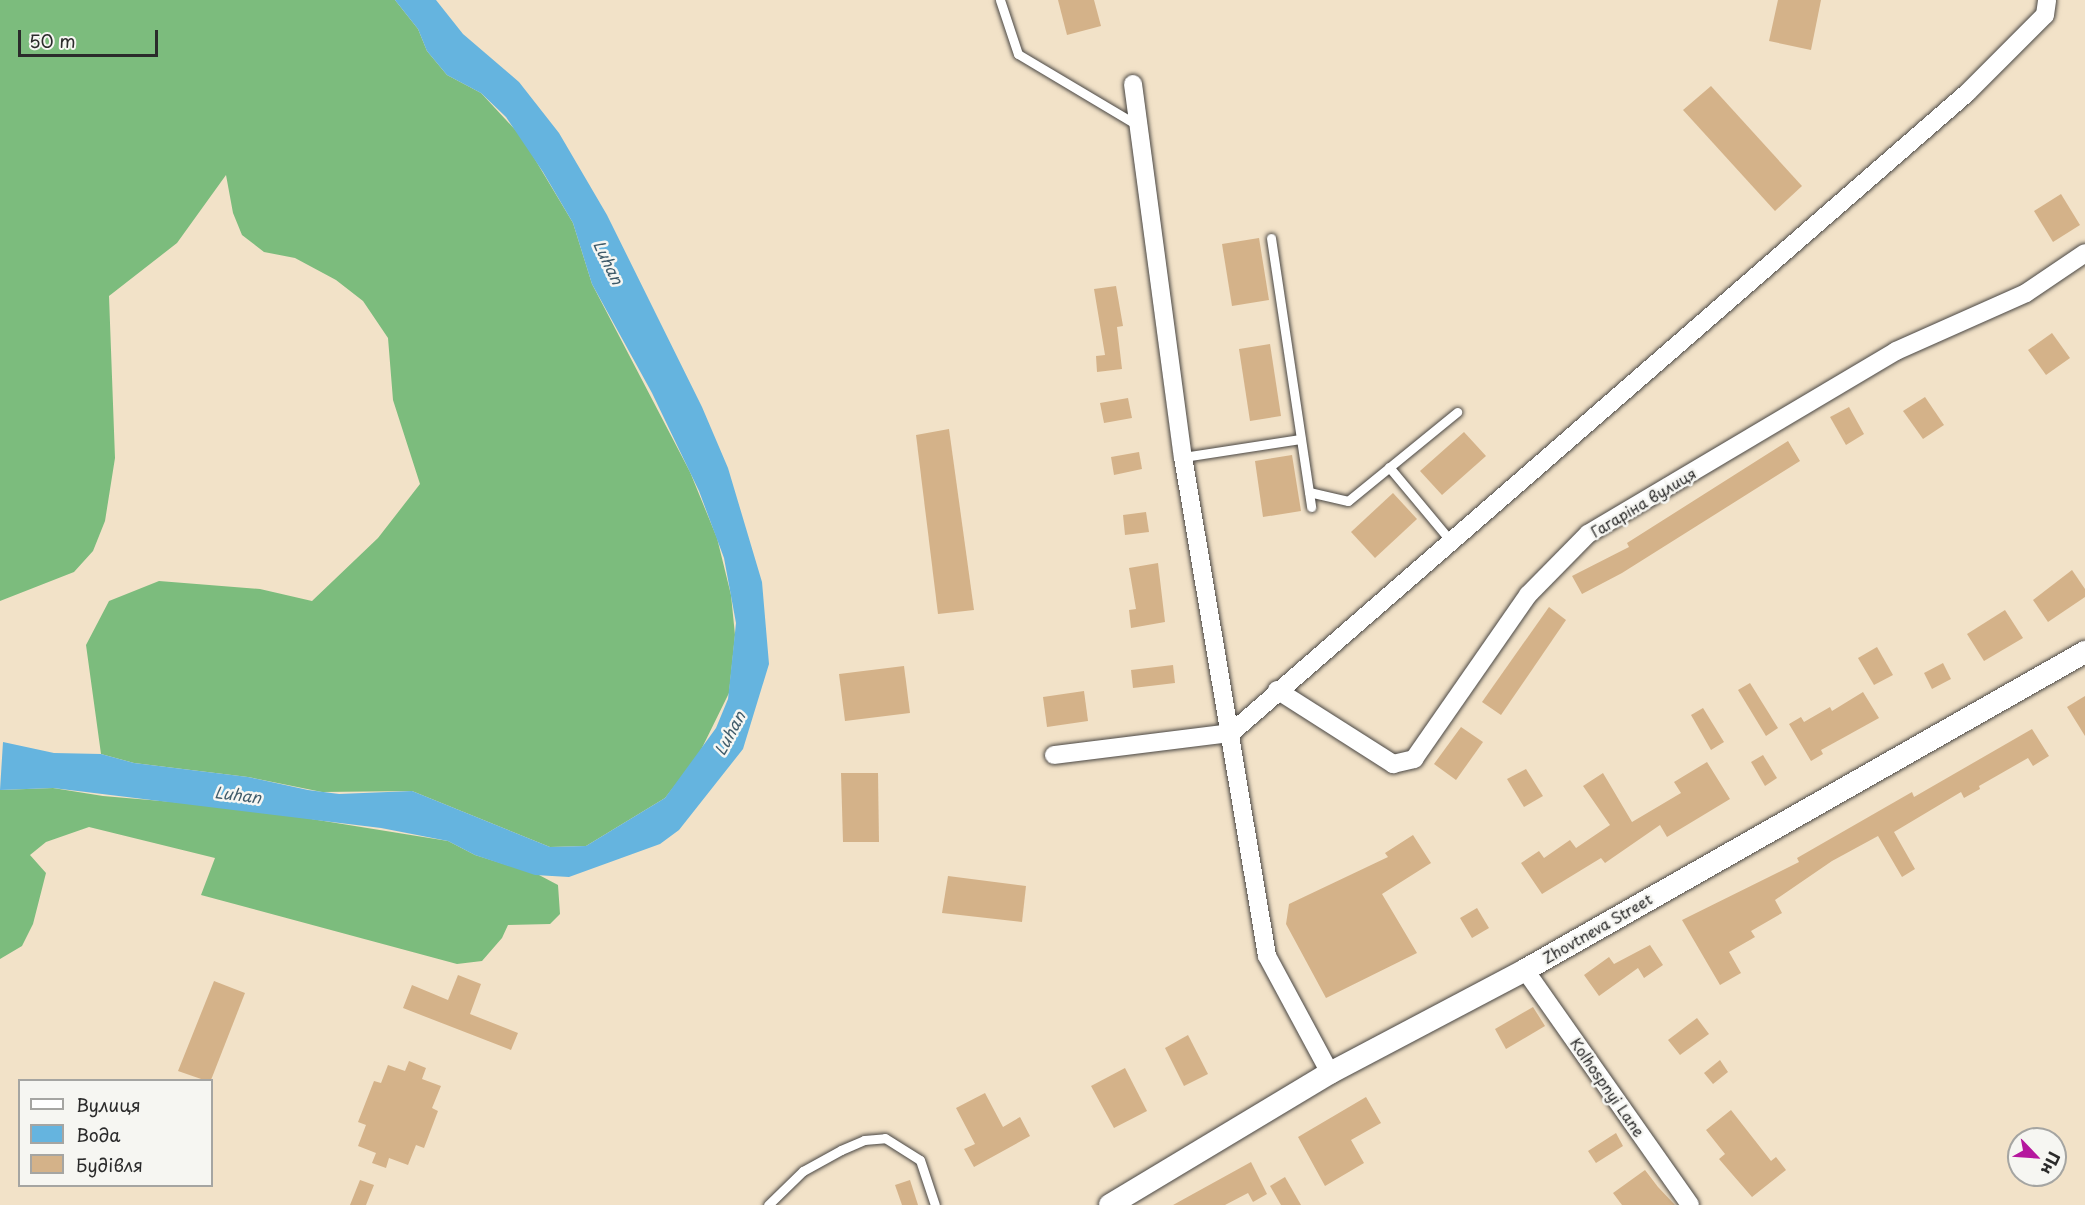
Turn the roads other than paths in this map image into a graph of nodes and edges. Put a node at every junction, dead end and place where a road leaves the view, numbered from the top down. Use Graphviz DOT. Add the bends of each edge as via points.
graph roads {
  1 [pos="1000,0"];
  2 [pos="2047,0"];
  3 [pos="1133,84"];
  4 [pos="1138,126"];
  5 [pos="1271,238"];
  6 [pos="2085,254"];
  7 [pos="1457,412"];
  8 [pos="1301,439"];
  9 [pos="1183,457"];
  10 [pos="1389,467"];
  11 [pos="1309,492"];
  12 [pos="1311,507"];
  13 [pos="1449,539"];
  14 [pos="2085,652"];
  15 [pos="1277,690"];
  16 [pos="1232,733"];
  17 [pos="1054,755"];
  18 [pos="1525,970"];
  19 [pos="1330,1073"];
  20 [pos="1114,1204"];
  21 [pos="768,1205"];
  22 [pos="935,1205"];
  23 [pos="1690,1205"];
  1 -- 4 [label="lane" via="1018,54"];
  2 -- 13 [label="street" via="2045,15 1967,93"];
  3 -- 4 [label="street"];
  4 -- 9 [label="street"];
  5 -- 8 [label="lane"];
  6 -- 15 [label="street, Гагаріна вулиця" via="2026,293 1896,351 1588,534 1528,595 1414,759 1393,764"];
  7 -- 10 [label="lane"];
  8 -- 9 [label="lane"];
  8 -- 11 [label="lane"];
  9 -- 16 [label="street"];
  10 -- 11 [label="lane" via="1348,501"];
  10 -- 13 [label="lane"];
  11 -- 12 [label="lane"];
  13 -- 15 [label="street"];
  14 -- 18 [label="street, Zhovtneva Street"];
  15 -- 16 [label="street"];
  16 -- 17 [label="street"];
  16 -- 19 [label="street" via="1267,956"];
  18 -- 19 [label="street, Zhovtneva Street"];
  18 -- 23 [label="street, Kolhospnyi Lane"];
  19 -- 20 [label="street, Zhovtneva Street"];
  21 -- 22 [label="lane" via="804,1171 864,1140 885,1138 920,1160"];
}
